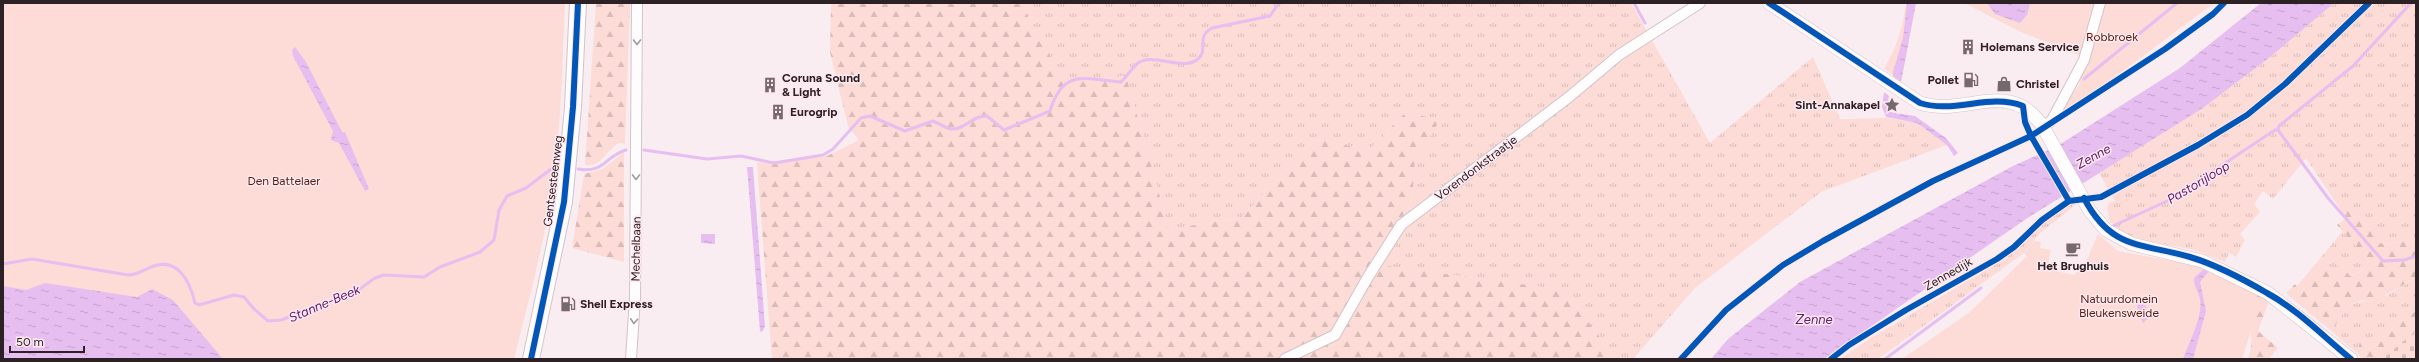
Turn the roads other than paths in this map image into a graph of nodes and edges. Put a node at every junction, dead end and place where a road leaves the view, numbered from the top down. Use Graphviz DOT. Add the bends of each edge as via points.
graph roads {
  1 [pos="578,3"];
  2 [pos="637,3"];
  3 [pos="1700,3"];
  4 [pos="1769,3"];
  5 [pos="2100,3"];
  6 [pos="2043,127"];
  7 [pos="531,359"];
  8 [pos="631,359"];
  9 [pos="1285,359"];
  10 [pos="2351,359"];
  1 -- 7 [label="main road, Gentsesteenweg" via="573,107 564,202"];
  2 -- 8 [label="street, Mechelbaan, one-way" via="635,298"];
  3 -- 9 [label="street, Vorendonkstraatje" via="1619,55 1569,97 1401,225 1336,335"];
  4 -- 6 [label="street" via="1920,103 1930,106 1952,106 1994,100 2016,103 2030,110"];
  5 -- 6 [label="street" via="2084,60 2052,120"];
  6 -- 10 [label="street" via="2099,222 2113,235 2132,244 2202,261 2257,287 2283,303"];
}
